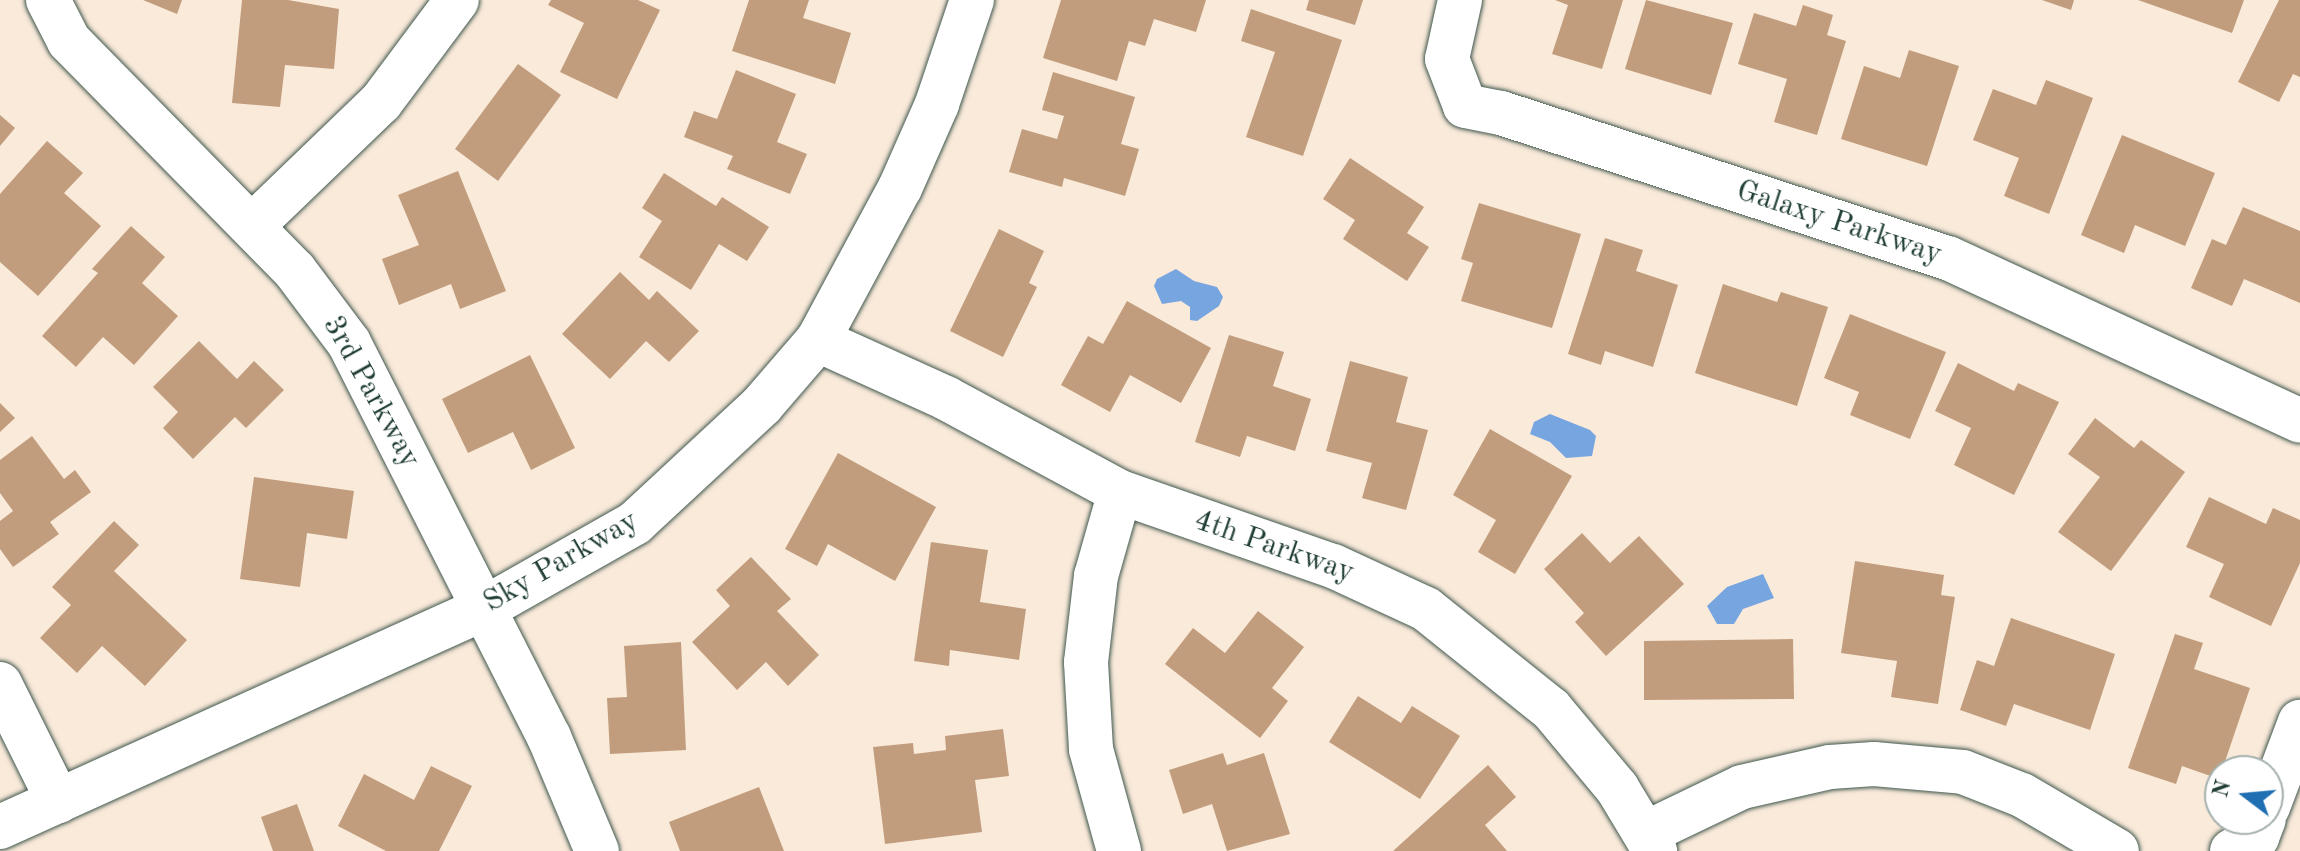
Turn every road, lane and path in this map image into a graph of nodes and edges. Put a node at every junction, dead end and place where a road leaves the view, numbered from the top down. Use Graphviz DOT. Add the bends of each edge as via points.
graph roads {
  1 [pos="48,0"];
  2 [pos="457,0"];
  3 [pos="972,0"];
  4 [pos="1460,0"];
  5 [pos="252,226"];
  6 [pos="818,340"];
  7 [pos="2300,421"];
  8 [pos="1120,492"];
  9 [pos="485,608"];
  10 [pos="0,684"];
  11 [pos="2300,722"];
  12 [pos="2284,764"];
  13 [pos="58,801"];
  14 [pos="0,827"];
  15 [pos="2258,835"];
  16 [pos="1650,842"];
  17 [pos="597,851"];
  18 [pos="1119,851"];
  19 [pos="2117,851"];
  20 [pos="2232,851"];
  1 -- 5 [label="street, 3rd Parkway" via="69,41"];
  2 -- 5 [label="street" via="381,102"];
  3 -- 6 [label="street, Sky Parkway" via="937,104 900,188"];
  4 -- 7 [label="street, Galaxy Parkway" via="1447,59 1465,106 1501,113 1948,258"];
  5 -- 9 [label="street, 3rd Parkway" via="326,308 349,343"];
  6 -- 8 [label="street, 4th Parkway" via="946,398"];
  6 -- 9 [label="street, Sky Parkway" via="762,405 635,523"];
  8 -- 16 [label="street, 4th Parkway" via="1333,566 1426,609 1551,709 1586,747"];
  8 -- 18 [label="street" via="1096,576 1086,662 1091,749"];
  9 -- 13 [label="street, Sky Parkway"];
  9 -- 17 [label="street, 3rd Parkway" via="549,737"];
  10 -- 13 [label="street"];
  11 -- 12 [label="street"];
  13 -- 14 [label="street, Sky Parkway"];
  15 -- 20 [label="street"];
  16 -- 19 [label="street" via="1742,787 1830,767 1874,764 1963,772 2022,795"];
}
